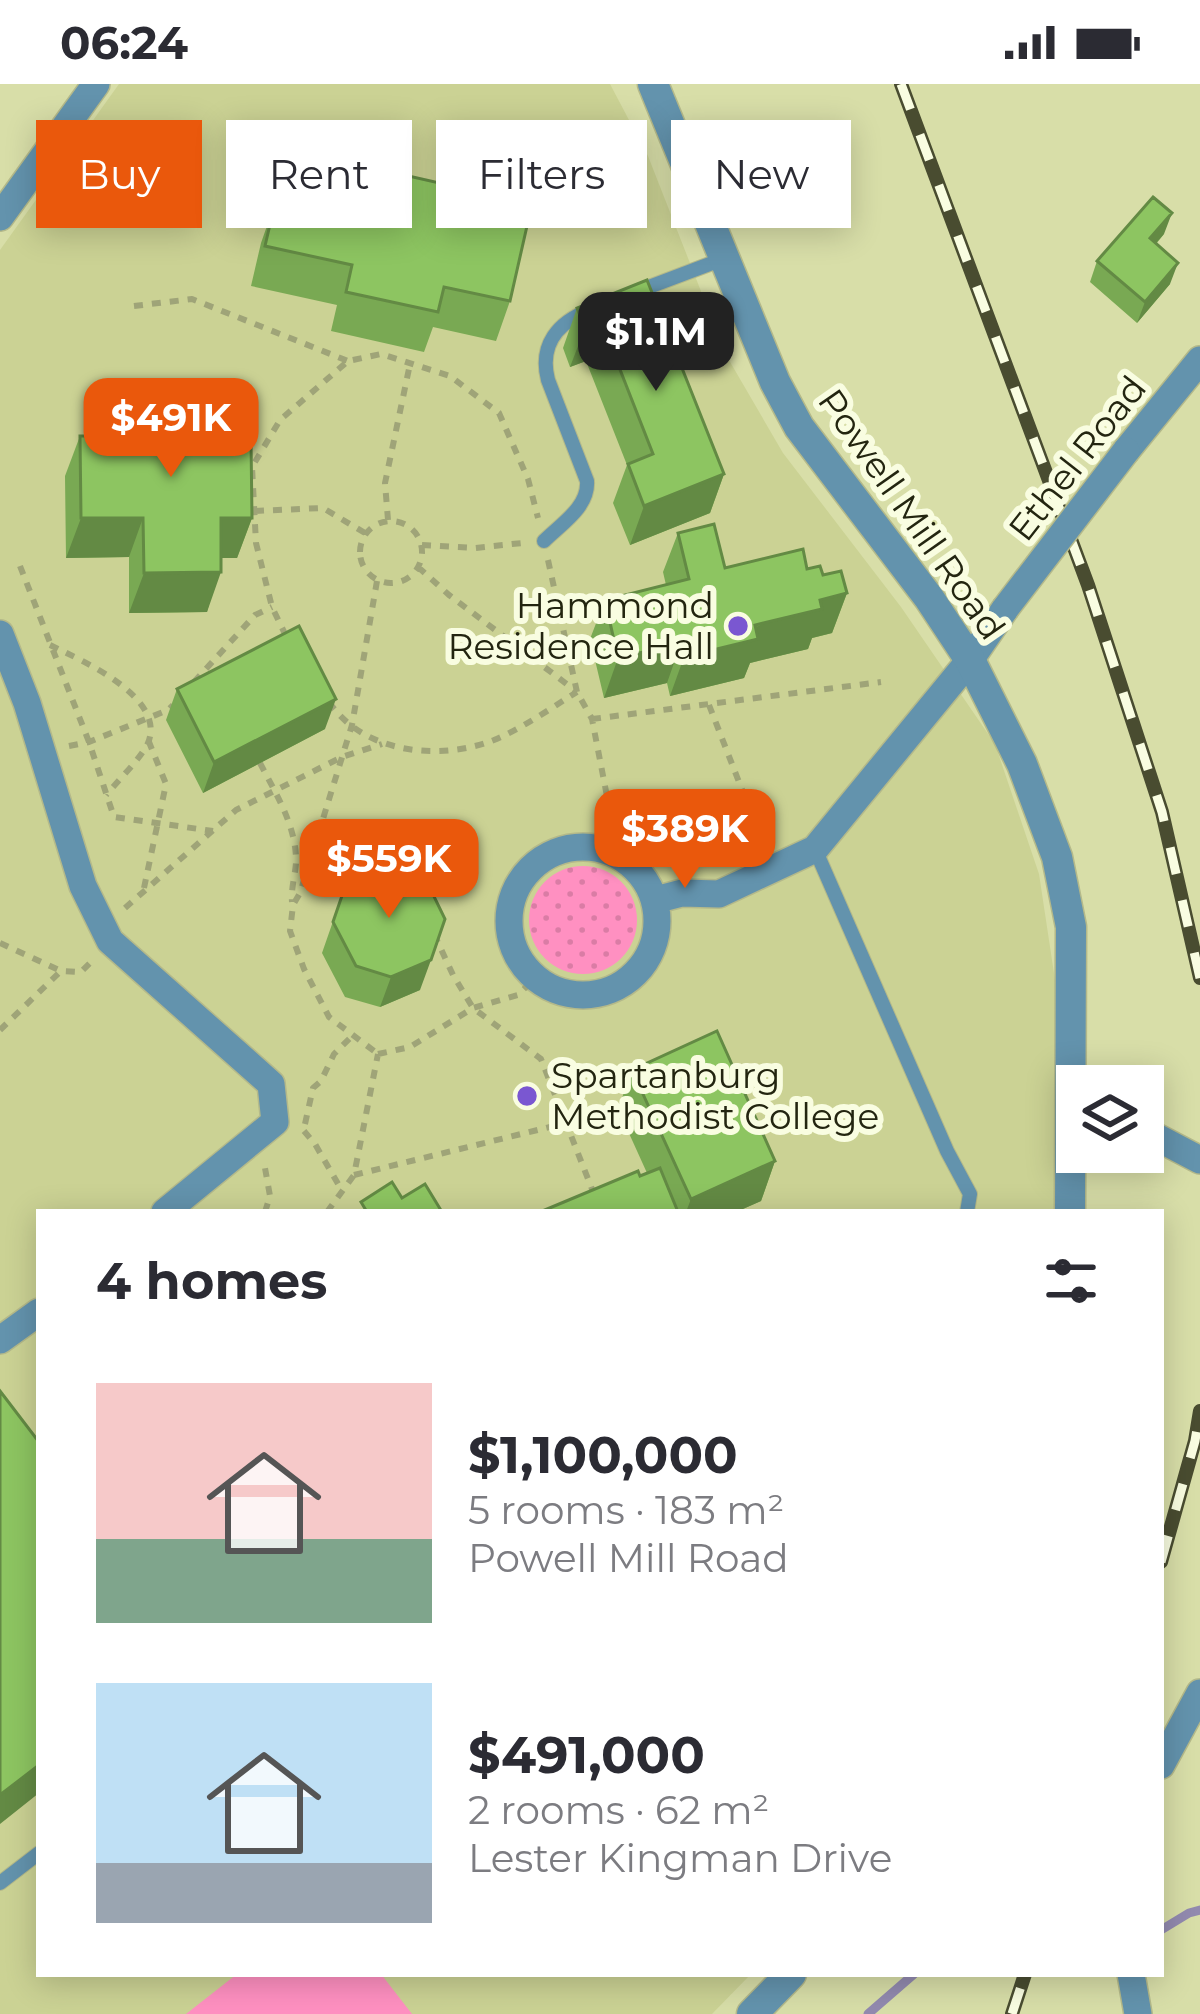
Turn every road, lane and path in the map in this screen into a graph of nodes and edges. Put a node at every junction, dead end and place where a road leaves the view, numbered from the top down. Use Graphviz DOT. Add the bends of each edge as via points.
graph roads {
  1 [pos="96,84"];
  2 [pos="653,84"];
  3 [pos="0,217"];
  4 [pos="723,259"];
  5 [pos="616,299"];
  6 [pos="134,306"];
  7 [pos="595,308"];
  8 [pos="1200,360"];
  9 [pos="348,361"];
  10 [pos="410,363"];
  11 [pos="255,511"];
  12 [pos="388,520"];
  13 [pos="364,533"];
  14 [pos="544,541"];
  15 [pos="422,545"];
  16 [pos="20,566"];
  17 [pos="418,567"];
  18 [pos="377,581"];
  19 [pos="272,607"];
  20 [pos="0,634"];
  21 [pos="290,643"];
  22 [pos="50,645"];
  23 [pos="970,660"];
  24 [pos="881,682"];
  25 [pos="577,692"];
  26 [pos="326,697"];
  27 [pos="709,705"];
  28 [pos="149,718"];
  29 [pos="592,719"];
  30 [pos="352,724"];
  31 [pos="89,742"];
  32 [pos="148,742"];
  33 [pos="382,744"];
  34 [pos="42,751"];
  35 [pos="342,757"];
  36 [pos="260,763"];
  37 [pos="274,791"];
  38 [pos="106,795"];
  39 [pos="159,824"];
  40 [pos="213,831"];
  41 [pos="815,849"];
  42 [pos="605,850"];
  43 [pos="772,869"];
  44 [pos="143,892"];
  45 [pos="655,899"];
  46 [pos="292,905"];
  47 [pos="430,926"];
  48 [pos="110,940"];
  49 [pos="0,943"];
  50 [pos="62,971"];
  51 [pos="536,977"];
  52 [pos="472,1008"];
  53 [pos="0,1030"];
  54 [pos="378,1054"];
  55 [pos="1073,1065"];
  56 [pos="566,1123"];
  57 [pos="304,1131"];
  58 [pos="1164,1141"];
  59 [pos="1200,1160"];
  60 [pos="1072,1173"];
  61 [pos="354,1175"];
  62 [pos="341,1190"];
  63 [pos="169,1209"];
  64 [pos="329,1209"];
  65 [pos="600,1209"];
  66 [pos="968,1209"];
  67 [pos="1070,1209"];
  68 [pos="36,1314"];
  69 [pos="0,1340"];
  70 [pos="1200,1693"];
  71 [pos="1164,1759"];
  72 [pos="36,1855"];
  73 [pos="0,1882"];
  74 [pos="788,1977"];
  75 [pos="1132,1977"];
  76 [pos="752,2014"];
  77 [pos="1138,2014"];
  1 -- 3 [label="street"];
  2 -- 4 [label="street, Powell Mill Road"];
  4 -- 5 [label="lane"];
  4 -- 23 [label="street, Powell Mill Road" via="799,427"];
  6 -- 9 [label="path" via="192,299"];
  7 -- 14 [label="lane" via="557,328 547,348 548,380 588,493"];
  8 -- 23 [label="street, Ethel Road, bridge"];
  9 -- 10 [label="path" via="381,354"];
  9 -- 11 [label="path" via="280,420 252,467"];
  10 -- 12 [label="path" via="385,483"];
  10 -- 14 [label="path" via="450,376 499,413"];
  11 -- 13 [label="path" via="323,508"];
  11 -- 19 [label="path"];
  12 -- 13 [label="path"];
  12 -- 15 [label="path" via="409,526"];
  13 -- 18 [label="path" via="360,560"];
  14 -- 15 [label="path"];
  14 -- 25 [label="path"];
  15 -- 17 [label="path"];
  16 -- 22 [label="path"];
  17 -- 18 [label="path" via="402,582"];
  17 -- 25 [label="path"];
  18 -- 30 [label="path"];
  19 -- 21 [label="path"];
  19 -- 28 [label="path" via="255,615 168,710"];
  20 -- 34 [label="street"];
  22 -- 28 [label="path" via="104,671"];
  22 -- 31 [label="path"];
  23 -- 41 [label="street, Ethel Road"];
  23 -- 55 [label="street, Powell Mill Road" via="1022,764 1066,892"];
  24 -- 27 [label="path"];
  25 -- 29 [label="path"];
  25 -- 33 [label="path" via="493,740 446,752"];
  26 -- 30 [label="path"];
  27 -- 29 [label="path"];
  27 -- 43 [label="path"];
  28 -- 31 [label="path"];
  28 -- 32 [label="path"];
  29 -- 42 [label="path" via="612,822"];
  30 -- 33 [label="path"];
  30 -- 35 [label="path"];
  31 -- 34 [label="path"];
  31 -- 38 [label="path"];
  32 -- 38 [label="path"];
  32 -- 39 [label="path" via="166,784"];
  33 -- 35 [label="path"];
  34 -- 48 [label="street" via="83,886"];
  35 -- 37 [label="path"];
  35 -- 46 [label="path"];
  36 -- 37 [label="path"];
  37 -- 40 [label="path"];
  37 -- 46 [label="path" via="294,837"];
  38 -- 39 [label="path" via="114,817"];
  39 -- 40 [label="path"];
  39 -- 44 [label="path"];
  40 -- 44 [label="path"];
  41 -- 43 [label="street"];
  41 -- 66 [label="lane" via="970,1194"];
  42 -- 45 [label="street" via="641,874"];
  42 -- 51 [label="street" via="561,848 517,884 508,912 511,941"];
  43 -- 45 [label="street" via="719,894"];
  44 -- 48 [label="path" via="122,910"];
  45 -- 51 [label="street" via="657,929 629,980 574,996"];
  46 -- 54 [label="path" via="290,931 329,1017"];
  47 -- 52 [label="path"];
  48 -- 50 [label="path" via="81,972"];
  48 -- 63 [label="street" via="271,1084 275,1122"];
  49 -- 50 [label="path"];
  50 -- 53 [label="path"];
  51 -- 52 [label="path" via="518,995"];
  52 -- 54 [label="path" via="410,1047"];
  52 -- 56 [label="path" via="541,1060"];
  54 -- 61 [label="path"];
  56 -- 61 [label="path"];
  56 -- 65 [label="path"];
  57 -- 62 [label="path"];
  58 -- 59 [label="street"];
  60 -- 67 [label="street, Powell Mill Road"];
  61 -- 62 [label="path"];
  62 -- 64 [label="path"];
  68 -- 69 [label="street"];
  70 -- 71 [label="street"];
  72 -- 73 [label="lane"];
  74 -- 76 [label="street"];
  75 -- 77 [label="street"];
}
